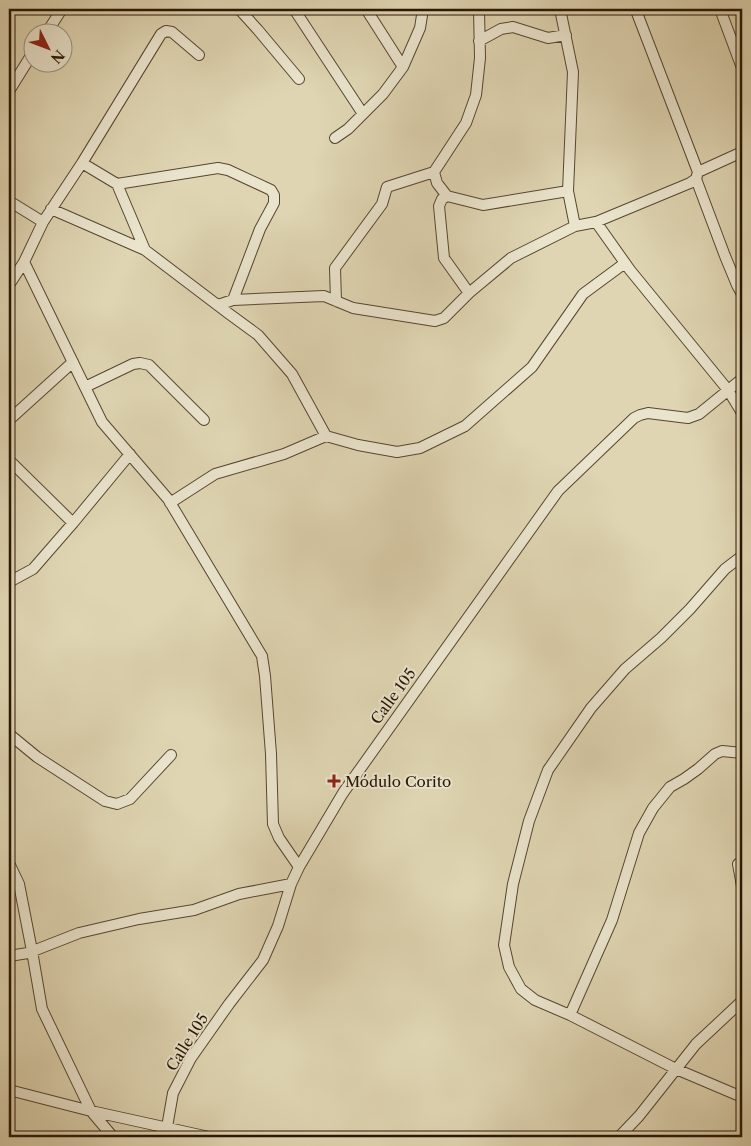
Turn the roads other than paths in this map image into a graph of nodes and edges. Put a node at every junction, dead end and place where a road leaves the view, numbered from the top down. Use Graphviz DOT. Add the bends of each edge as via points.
graph roads {
  1 [pos="62,9"];
  2 [pos="239,9"];
  3 [pos="294,9"];
  4 [pos="366,9"];
  5 [pos="423,9"];
  6 [pos="479,9"];
  7 [pos="560,9"];
  8 [pos="720,9"];
  9 [pos="637,14"];
  10 [pos="54,22"];
  11 [pos="566,35"];
  12 [pos="479,41"];
  13 [pos="199,55"];
  14 [pos="742,66"];
  15 [pos="403,67"];
  16 [pos="22,70"];
  17 [pos="299,79"];
  18 [pos="9,91"];
  19 [pos="363,114"];
  20 [pos="335,138"];
  21 [pos="742,152"];
  22 [pos="82,163"];
  23 [pos="434,172"];
  24 [pos="697,176"];
  25 [pos="117,184"];
  26 [pos="568,190"];
  27 [pos="447,196"];
  28 [pos="9,201"];
  29 [pos="51,209"];
  30 [pos="43,222"];
  31 [pos="596,222"];
  32 [pos="576,226"];
  33 [pos="146,250"];
  34 [pos="24,262"];
  35 [pos="625,263"];
  36 [pos="9,285"];
  37 [pos="469,293"];
  38 [pos="742,294"];
  39 [pos="233,300"];
  40 [pos="336,301"];
  41 [pos="218,305"];
  42 [pos="73,362"];
  43 [pos="742,379"];
  44 [pos="85,387"];
  45 [pos="728,390"];
  46 [pos="742,414"];
  47 [pos="9,420"];
  48 [pos="204,420"];
  49 [pos="326,436"];
  50 [pos="130,454"];
  51 [pos="9,460"];
  52 [pos="170,503"];
  53 [pos="73,523"];
  54 [pos="742,556"];
  55 [pos="9,582"];
  56 [pos="9,734"];
  57 [pos="742,753"];
  58 [pos="171,755"];
  59 [pos="9,863"];
  60 [pos="738,864"];
  61 [pos="299,867"];
  62 [pos="291,884"];
  63 [pos="742,886"];
  64 [pos="32,951"];
  65 [pos="9,956"];
  66 [pos="742,1001"];
  67 [pos="570,1015"];
  68 [pos="676,1069"];
  69 [pos="9,1090"];
  70 [pos="742,1097"];
  71 [pos="91,1111"];
  72 [pos="167,1127"];
  73 [pos="113,1137"];
  74 [pos="209,1137"];
  75 [pos="619,1137"];
  1 -- 10 [label="street"];
  2 -- 17 [label="street"];
  3 -- 19 [label="street"];
  4 -- 15 [label="street"];
  5 -- 15 [label="street" via="420,28"];
  6 -- 12 [label="street"];
  7 -- 11 [label="street"];
  8 -- 14 [label="street"];
  9 -- 24 [label="street"];
  11 -- 12 [label="street" via="548,38 513,27 501,29"];
  11 -- 26 [label="street" via="573,72"];
  12 -- 23 [label="street" via="476,95 466,123"];
  13 -- 22 [label="street" via="172,32 161,34"];
  15 -- 19 [label="street"];
  16 -- 18 [label="street"];
  19 -- 20 [label="street"];
  21 -- 24 [label="street"];
  22 -- 25 [label="street"];
  22 -- 29 [label="street"];
  23 -- 27 [label="street" via="437,183"];
  23 -- 40 [label="street" via="386,187 382,204 335,268"];
  24 -- 31 [label="street" via="690,183"];
  24 -- 38 [label="street"];
  25 -- 33 [label="street"];
  25 -- 39 [label="street" via="218,168 271,190 274,202"];
  26 -- 27 [label="street" via="483,205"];
  26 -- 32 [label="street"];
  27 -- 37 [label="street" via="439,206 444,258"];
  28 -- 30 [label="street"];
  29 -- 30 [label="street"];
  29 -- 33 [label="street"];
  30 -- 34 [label="street"];
  31 -- 32 [label="street"];
  31 -- 35 [label="street"];
  32 -- 37 [label="street" via="511,258"];
  33 -- 41 [label="street"];
  34 -- 36 [label="street"];
  34 -- 42 [label="street"];
  35 -- 45 [label="street"];
  35 -- 49 [label="street" via="583,294 532,367 465,426 420,448 397,452"];
  37 -- 40 [label="street" via="444,318 435,321 353,308"];
  39 -- 40 [label="street" via="324,296"];
  39 -- 41 [label="street"];
  41 -- 49 [label="street" via="258,335 292,374"];
  42 -- 44 [label="street"];
  42 -- 47 [label="street"];
  43 -- 45 [label="street, Calle 105"];
  44 -- 48 [label="street" via="133,364 149,365"];
  44 -- 50 [label="street" via="102,422"];
  45 -- 46 [label="street"];
  45 -- 61 [label="street, Calle 105" via="699,414 688,418 648,413 634,418 558,491 343,792"];
  49 -- 52 [label="street" via="284,454 215,474"];
  50 -- 52 [label="street"];
  50 -- 53 [label="street"];
  51 -- 53 [label="street"];
  52 -- 61 [label="street" via="262,656 271,754 273,824"];
  53 -- 55 [label="street" via="33,569"];
  54 -- 67 [label="street" via="725,569 667,632 625,669 591,708 548,770 529,821 513,884 504,946 509,967 521,989 535,1000"];
  56 -- 58 [label="street" via="105,801 117,804 130,799"];
  57 -- 67 [label="street" via="722,751 715,754 670,787 653,808 639,833 612,920"];
  59 -- 64 [label="street" via="19,884"];
  60 -- 63 [label="street"];
  61 -- 62 [label="street, Calle 105"];
  62 -- 64 [label="street" via="239,894 194,910 79,932"];
  62 -- 72 [label="street, Calle 105" via="263,960 191,1058 173,1093"];
  64 -- 65 [label="street"];
  64 -- 71 [label="street" via="42,1009"];
  66 -- 68 [label="street" via="696,1044"];
  67 -- 68 [label="street"];
  68 -- 70 [label="street"];
  68 -- 75 [label="street"];
  69 -- 71 [label="street"];
  71 -- 72 [label="street"];
  71 -- 73 [label="street"];
  72 -- 74 [label="street"];
}
